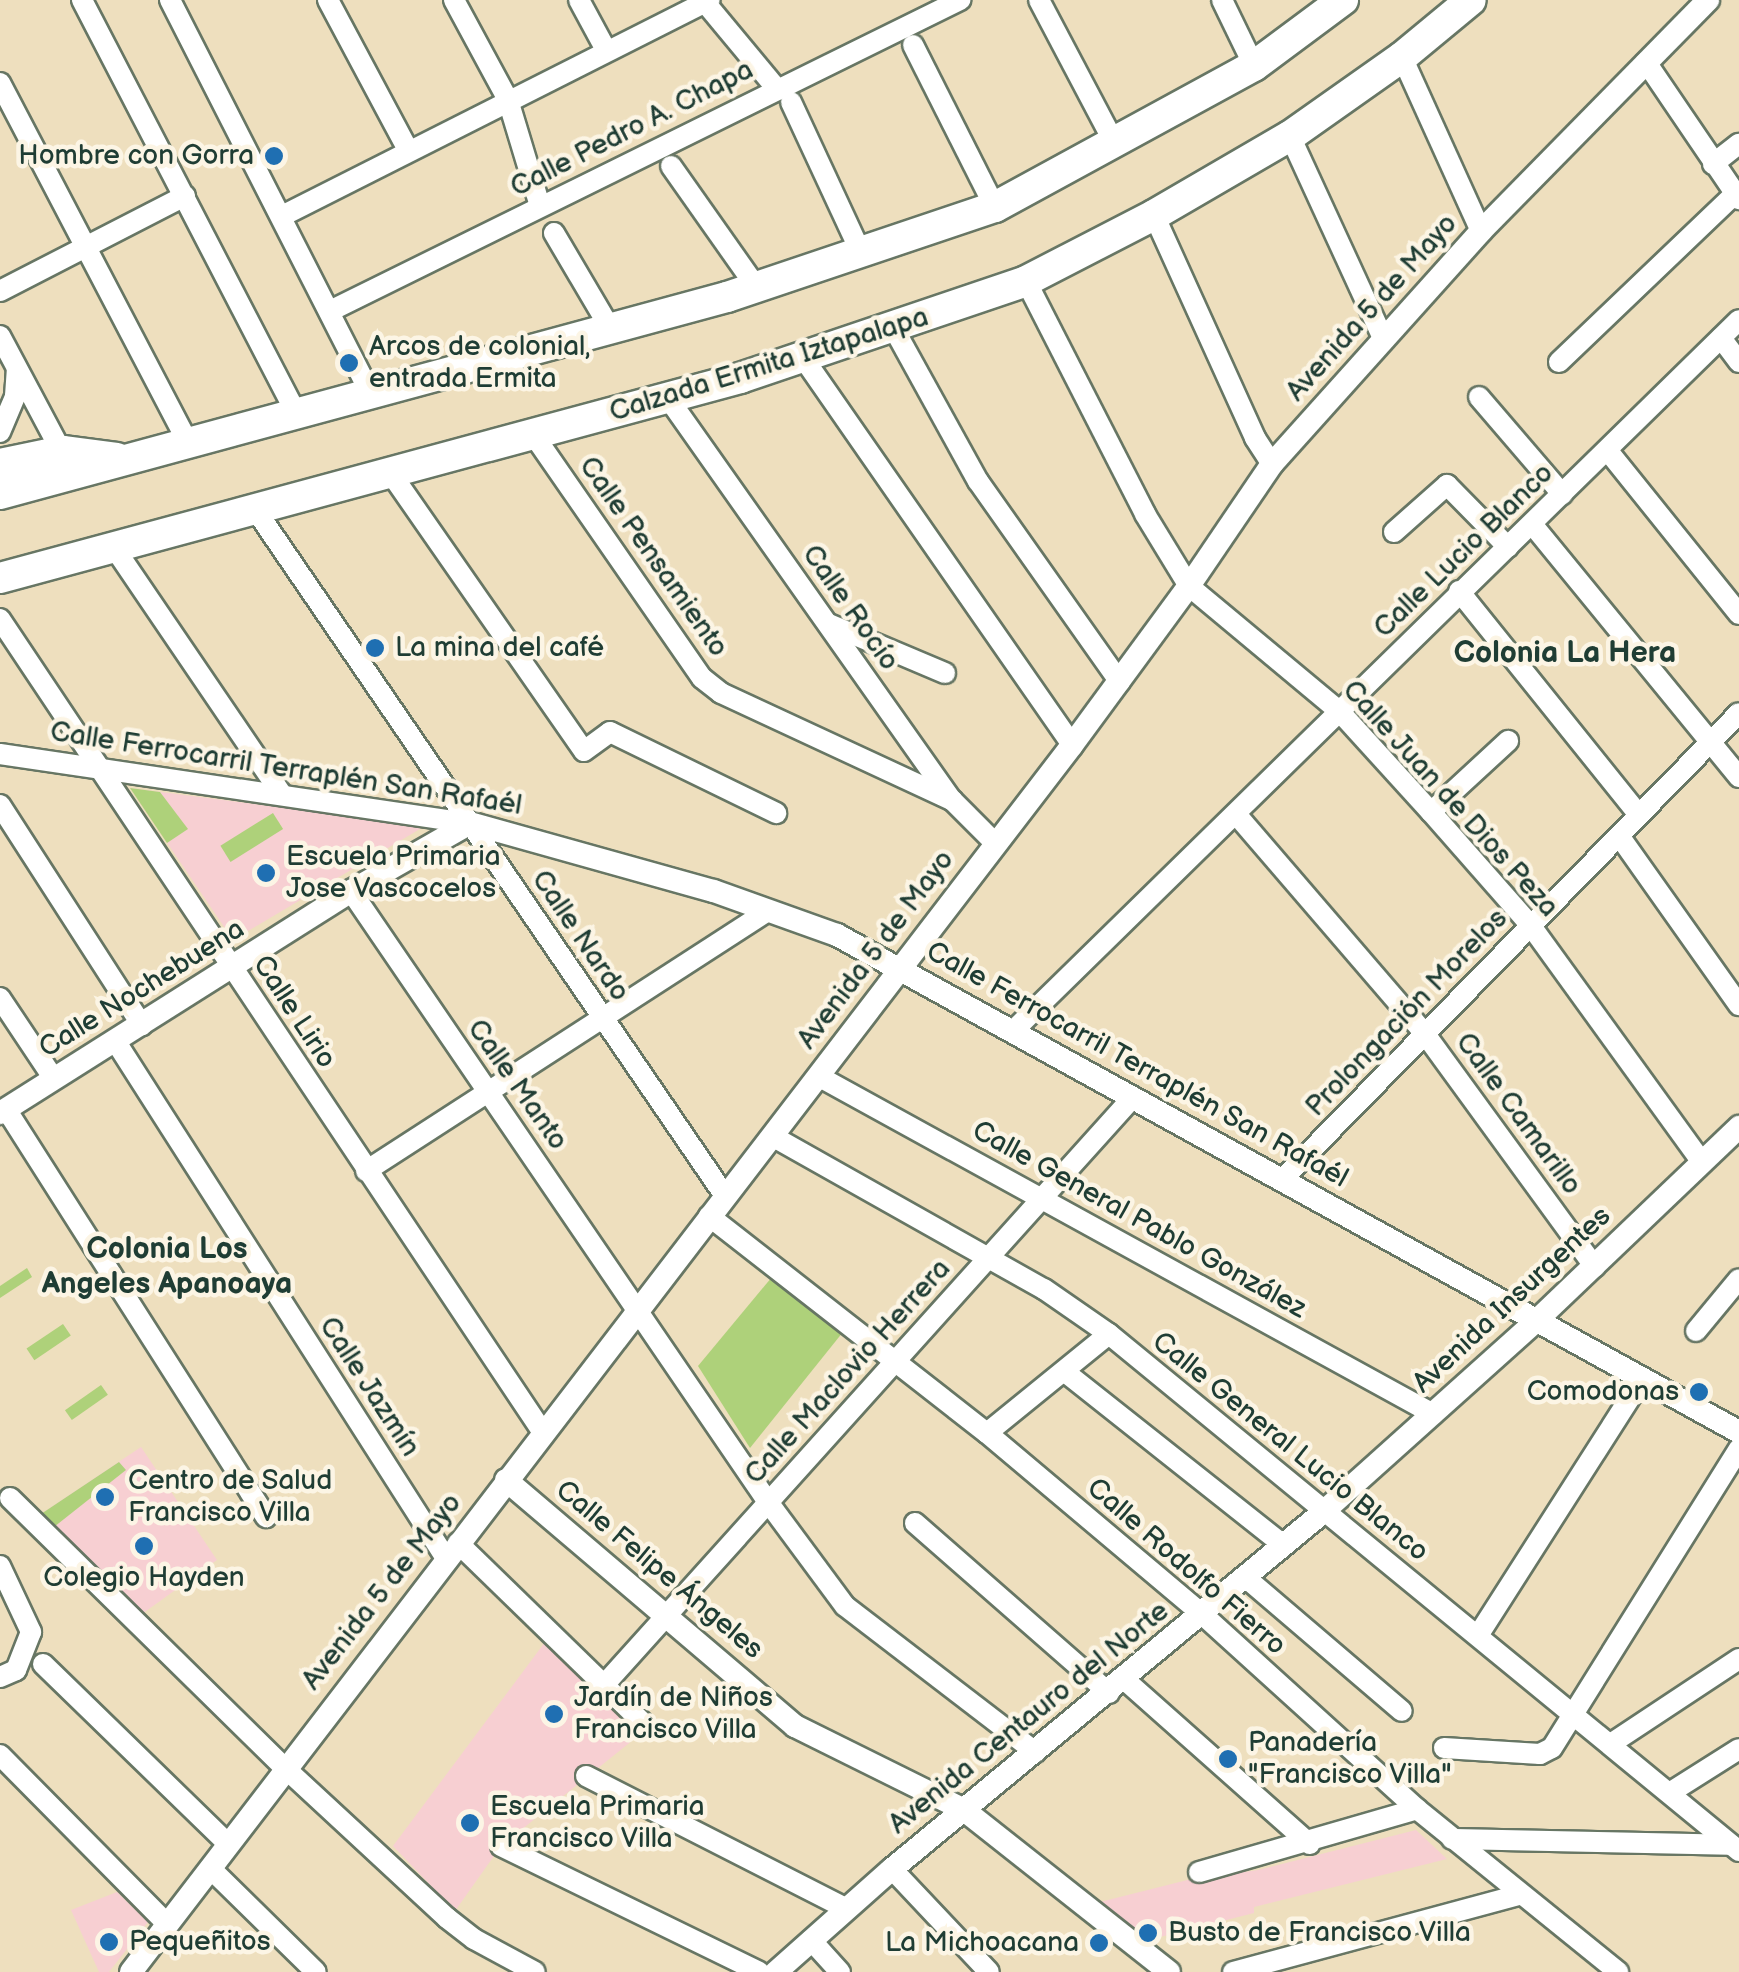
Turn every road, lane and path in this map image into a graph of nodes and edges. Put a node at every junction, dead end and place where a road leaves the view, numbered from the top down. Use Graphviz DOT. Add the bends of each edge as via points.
graph roads {
  1 [pos="82,0"];
  2 [pos="170,0"];
  3 [pos="328,0"];
  4 [pos="454,0"];
  5 [pos="579,0"];
  6 [pos="960,0"];
  7 [pos="1039,0"];
  8 [pos="1222,0"];
  9 [pos="1343,0"];
  10 [pos="1472,0"];
  11 [pos="1708,0"];
  12 [pos="705,1"];
  13 [pos="914,44"];
  14 [pos="606,50"];
  15 [pos="1402,57"];
  16 [pos="1646,62"];
  17 [pos="1254,66"];
  18 [pos="0,84"];
  19 [pos="784,95"];
  20 [pos="508,100"];
  21 [pos="1290,136"];
  22 [pos="1114,142"];
  23 [pos="1739,144"];
  24 [pos="408,150"];
  25 [pos="1713,164"];
  26 [pos="670,166"];
  27 [pos="186,196"];
  28 [pos="1737,197"];
  29 [pos="540,206"];
  30 [pos="995,207"];
  31 [pos="1154,215"];
  32 [pos="282,216"];
  33 [pos="1481,232"];
  34 [pos="554,233"];
  35 [pos="86,247"];
  36 [pos="862,255"];
  37 [pos="1026,281"];
  38 [pos="757,288"];
  39 [pos="0,291"];
  40 [pos="330,311"];
  41 [pos="1739,320"];
  42 [pos="610,328"];
  43 [pos="894,329"];
  44 [pos="0,337"];
  45 [pos="1383,338"];
  46 [pos="1721,338"];
  47 [pos="804,359"];
  48 [pos="1559,362"];
  49 [pos="1739,362"];
  50 [pos="18,368"];
  51 [pos="372,396"];
  52 [pos="1478,397"];
  53 [pos="668,398"];
  54 [pos="298,416"];
  55 [pos="0,432"];
  56 [pos="535,436"];
  57 [pos="190,446"];
  58 [pos="1608,451"];
  59 [pos="0,464"];
  60 [pos="67,464"];
  61 [pos="1272,464"];
  62 [pos="392,475"];
  63 [pos="0,494"];
  64 [pos="1562,494"];
  65 [pos="255,510"];
  66 [pos="1532,524"];
  67 [pos="1394,532"];
  68 [pos="114,546"];
  69 [pos="1508,547"];
  70 [pos="0,578"];
  71 [pos="1189,586"];
  72 [pos="1459,591"];
  73 [pos="1739,614"];
  74 [pos="0,618"];
  75 [pos="828,624"];
  76 [pos="945,673"];
  77 [pos="1120,682"];
  78 [pos="1340,712"];
  79 [pos="1739,713"];
  80 [pos="1508,741"];
  81 [pos="1711,742"];
  82 [pos="1072,745"];
  83 [pos="0,754"];
  84 [pos="105,772"];
  85 [pos="1739,776"];
  86 [pos="281,793"];
  87 [pos="952,800"];
  88 [pos="0,805"];
  89 [pos="1431,812"];
  90 [pos="776,813"];
  91 [pos="1236,814"];
  92 [pos="1639,815"];
  93 [pos="470,823"];
  94 [pos="1620,837"];
  95 [pos="995,842"];
  96 [pos="351,890"];
  97 [pos="766,912"];
  98 [pos="1531,926"];
  99 [pos="232,968"];
  100 [pos="902,969"];
  101 [pos="0,998"];
  102 [pos="1739,1004"];
  103 [pos="602,1017"];
  104 [pos="142,1025"];
  105 [pos="1014,1030"];
  106 [pos="1426,1034"];
  107 [pos="116,1042"];
  108 [pos="818,1076"];
  109 [pos="54,1080"];
  110 [pos="486,1090"];
  111 [pos="1134,1098"];
  112 [pos="3,1111"];
  113 [pos="1739,1127"];
  114 [pos="772,1136"];
  115 [pos="1702,1162"];
  116 [pos="366,1171"];
  117 [pos="1282,1180"];
  118 [pos="724,1196"];
  119 [pos="1044,1197"];
  120 [pos="709,1216"];
  121 [pos="989,1257"];
  122 [pos="1595,1267"];
  123 [pos="1739,1279"];
  124 [pos="640,1309"];
  125 [pos="1534,1323"];
  126 [pos="1696,1331"];
  127 [pos="1108,1334"];
  128 [pos="894,1360"];
  129 [pos="1065,1372"];
  130 [pos="1642,1379"];
  131 [pos="1433,1414"];
  132 [pos="1739,1432"];
  133 [pos="987,1433"];
  134 [pos="544,1434"];
  135 [pos="1739,1449"];
  136 [pos="506,1480"];
  137 [pos="10,1498"];
  138 [pos="768,1502"];
  139 [pos="1322,1513"];
  140 [pos="266,1517"];
  141 [pos="914,1523"];
  142 [pos="1282,1545"];
  143 [pos="453,1551"];
  144 [pos="0,1566"];
  145 [pos="1245,1577"];
  146 [pos="1202,1614"];
  147 [pos="668,1617"];
  148 [pos="1478,1634"];
  149 [pos="1739,1658"];
  150 [pos="43,1664"];
  151 [pos="0,1677"];
  152 [pos="604,1684"];
  153 [pos="1117,1687"];
  154 [pos="1402,1711"];
  155 [pos="1576,1714"];
  156 [pos="642,1722"];
  157 [pos="1612,1744"];
  158 [pos="1444,1748"];
  159 [pos="1739,1750"];
  160 [pos="1035,1752"];
  161 [pos="0,1754"];
  162 [pos="285,1768"];
  163 [pos="586,1776"];
  164 [pos="1671,1792"];
  165 [pos="1416,1809"];
  166 [pos="964,1810"];
  167 [pos="1452,1839"];
  168 [pos="227,1843"];
  169 [pos="1310,1844"];
  170 [pos="502,1846"];
  171 [pos="1735,1848"];
  172 [pos="210,1868"];
  173 [pos="892,1870"];
  174 [pos="1199,1872"];
  175 [pos="1519,1895"];
  176 [pos="847,1909"];
  177 [pos="168,1924"];
  178 [pos="812,1940"];
  179 [pos="135,1970"];
  180 [pos="316,1972"];
  181 [pos="535,1972"];
  182 [pos="759,1972"];
  183 [pos="776,1972"];
  184 [pos="840,1972"];
  185 [pos="989,1972"];
  186 [pos="1169,1972"];
  187 [pos="1233,1972"];
  188 [pos="1618,1972"];
  1 -- 27 [label="street"];
  2 -- 32 [label="street"];
  3 -- 24 [label="street"];
  4 -- 20 [label="street"];
  5 -- 14 [label="street"];
  6 -- 19 [label="street, Calle Pedro A. Chapa"];
  7 -- 22 [label="street"];
  8 -- 17 [label="street"];
  9 -- 17 [label="main road"];
  10 -- 15 [label="main road, Calzada Ermita Iztapalapa"];
  11 -- 16 [label="street, Avenida 5 de Mayo"];
  12 -- 14 [label="street"];
  12 -- 19 [label="street"];
  13 -- 30 [label="street"];
  14 -- 20 [label="street"];
  15 -- 21 [label="main road, Calzada Ermita Iztapalapa"];
  15 -- 33 [label="street"];
  16 -- 25 [label="street"];
  16 -- 33 [label="street, Avenida 5 de Mayo"];
  17 -- 22 [label="main road"];
  18 -- 35 [label="street"];
  19 -- 29 [label="street, Calle Pedro A. Chapa"];
  19 -- 36 [label="street"];
  20 -- 24 [label="street"];
  20 -- 29 [label="street"];
  21 -- 31 [label="main road, Calzada Ermita Iztapalapa"];
  21 -- 45 [label="street"];
  22 -- 30 [label="main road"];
  23 -- 25 [label="street"];
  24 -- 32 [label="street"];
  25 -- 28 [label="street"];
  26 -- 38 [label="street"];
  27 -- 35 [label="street"];
  27 -- 54 [label="street"];
  28 -- 48 [label="street"];
  29 -- 40 [label="street, Calle Pedro A. Chapa"];
  30 -- 36 [label="main road"];
  31 -- 37 [label="main road, Calzada Ermita Iztapalapa"];
  31 -- 61 [label="street"];
  32 -- 40 [label="street"];
  33 -- 45 [label="street, Avenida 5 de Mayo"];
  34 -- 42 [label="street"];
  35 -- 39 [label="street"];
  35 -- 57 [label="street"];
  36 -- 38 [label="main road"];
  37 -- 43 [label="main road, Calzada Ermita Iztapalapa"];
  37 -- 71 [label="street, Calle Juan de Dios Peza"];
  38 -- 42 [label="main road"];
  40 -- 51 [label="street"];
  41 -- 46 [label="street, Calle Lucio Blanco"];
  42 -- 51 [label="main road"];
  43 -- 47 [label="main road, Calzada Ermita Iztapalapa"];
  43 -- 77 [label="street" via="978,482"];
  44 -- 50 [label="street"];
  45 -- 61 [label="street, Avenida 5 de Mayo"];
  46 -- 49 [label="street"];
  46 -- 58 [label="street, Calle Lucio Blanco"];
  47 -- 53 [label="main road, Calzada Ermita Iztapalapa"];
  47 -- 82 [label="street"];
  50 -- 55 [label="street"];
  50 -- 60 [label="street"];
  51 -- 54 [label="main road"];
  52 -- 64 [label="street"];
  53 -- 56 [label="main road, Calzada Ermita Iztapalapa"];
  53 -- 75 [label="street, Calle Rocío"];
  54 -- 57 [label="main road"];
  56 -- 62 [label="main road, Calzada Ermita Iztapalapa"];
  56 -- 87 [label="street, Calle Pensamiento" via="702,678"];
  57 -- 60 [label="main road" via="129,462 106,454"];
  58 -- 64 [label="street, Calle Lucio Blanco"];
  58 -- 73 [label="street"];
  59 -- 60 [label="main road"];
  60 -- 63 [label="main road"];
  61 -- 71 [label="street, Avenida 5 de Mayo"];
  62 -- 65 [label="main road, Calzada Ermita Iztapalapa"];
  62 -- 90 [label="street" via="584,752 610,732"];
  64 -- 66 [label="street, Calle Lucio Blanco"];
  65 -- 68 [label="main road, Calzada Ermita Iztapalapa"];
  65 -- 93 [label="street, Calle Nardo"];
  66 -- 69 [label="street, Calle Lucio Blanco"];
  66 -- 81 [label="street"];
  67 -- 69 [label="street" via="1448,484"];
  68 -- 70 [label="main road, Calzada Ermita Iztapalapa"];
  68 -- 86 [label="street"];
  69 -- 72 [label="street, Calle Lucio Blanco"];
  71 -- 77 [label="street, Avenida 5 de Mayo"];
  71 -- 78 [label="street, Calle Juan de Dios Peza"];
  72 -- 78 [label="street, Calle Lucio Blanco"];
  72 -- 92 [label="street"];
  74 -- 84 [label="street, Calle Lirio"];
  75 -- 76 [label="street"];
  75 -- 87 [label="street, Calle Rocío"];
  77 -- 82 [label="street, Avenida 5 de Mayo"];
  78 -- 89 [label="street, Calle Juan de Dios Peza"];
  78 -- 91 [label="street, Calle Lucio Blanco"];
  79 -- 81 [label="street, Prolongación Morelos"];
  80 -- 89 [label="street"];
  81 -- 85 [label="street"];
  81 -- 92 [label="street, Prolongación Morelos"];
  82 -- 95 [label="street, Avenida 5 de Mayo"];
  83 -- 84 [label="street, Calle Ferrocarril Terraplén San Rafaél"];
  84 -- 86 [label="street, Calle Ferrocarril Terraplén San Rafaél"];
  84 -- 99 [label="street, Calle Lirio"];
  86 -- 93 [label="street, Calle Ferrocarril Terraplén San Rafaél"];
  87 -- 95 [label="street, Calle Rocío"];
  88 -- 104 [label="street"];
  89 -- 98 [label="street, Calle Juan de Dios Peza"];
  91 -- 105 [label="street, Calle Lucio Blanco"];
  91 -- 106 [label="street, Calle Camarillo"];
  92 -- 94 [label="street, Prolongación Morelos"];
  93 -- 96 [label="street, Calle Nochebuena"];
  93 -- 97 [label="street, Calle Ferrocarril Terraplén San Rafaél" via="714,891"];
  93 -- 103 [label="street, Calle Nardo"];
  94 -- 98 [label="street, Prolongación Morelos"];
  94 -- 102 [label="street"];
  95 -- 100 [label="street, Avenida 5 de Mayo"];
  96 -- 99 [label="street, Calle Nochebuena"];
  96 -- 110 [label="street, Calle Manto"];
  97 -- 100 [label="street, Calle Ferrocarril Terraplén San Rafaél" via="837,935"];
  97 -- 103 [label="street"];
  98 -- 106 [label="street, Prolongación Morelos"];
  98 -- 115 [label="street, Calle Juan de Dios Peza"];
  99 -- 104 [label="street, Calle Nochebuena"];
  99 -- 116 [label="street, Calle Lirio"];
  100 -- 105 [label="street, Calle Ferrocarril Terraplén San Rafaél"];
  100 -- 108 [label="street, Avenida 5 de Mayo"];
  101 -- 109 [label="street"];
  103 -- 110 [label="street"];
  103 -- 118 [label="street, Calle Nardo"];
  104 -- 107 [label="street, Calle Nochebuena"];
  105 -- 111 [label="street, Calle Ferrocarril Terraplén San Rafaél"];
  106 -- 117 [label="street, Prolongación Morelos"];
  106 -- 122 [label="street, Calle Camarillo"];
  107 -- 109 [label="street, Calle Nochebuena"];
  107 -- 143 [label="street, Calle Jazmín"];
  108 -- 114 [label="street, Avenida 5 de Mayo"];
  108 -- 119 [label="street, Calle General Pablo González"];
  109 -- 112 [label="street, Calle Nochebuena"];
  110 -- 116 [label="street"];
  110 -- 124 [label="street, Calle Manto"];
  111 -- 117 [label="street, Calle Ferrocarril Terraplén San Rafaél"];
  111 -- 119 [label="street, Calle Maclovio Herrera"];
  112 -- 140 [label="street"];
  113 -- 115 [label="street, Avenida Insurgentes"];
  114 -- 118 [label="street, Avenida 5 de Mayo"];
  114 -- 121 [label="street, Calle General Lucio Blanco"];
  115 -- 122 [label="street, Avenida Insurgentes"];
  116 -- 134 [label="street, Calle Lirio"];
  117 -- 125 [label="street, Calle Ferrocarril Terraplén San Rafaél"];
  118 -- 120 [label="street, Avenida 5 de Mayo"];
  119 -- 121 [label="street, Calle Maclovio Herrera"];
  119 -- 131 [label="street, Calle General Pablo González"];
  120 -- 124 [label="street, Avenida 5 de Mayo"];
  120 -- 128 [label="street, Calle Rodolfo Fierro"];
  121 -- 127 [label="street, Calle General Lucio Blanco"];
  121 -- 128 [label="street, Calle Maclovio Herrera"];
  122 -- 125 [label="street, Avenida Insurgentes"];
  123 -- 126 [label="street"];
  124 -- 134 [label="street, Avenida 5 de Mayo"];
  124 -- 138 [label="street, Calle Manto"];
  125 -- 130 [label="street, Calle Ferrocarril Terraplén San Rafaél"];
  125 -- 131 [label="street, Avenida Insurgentes"];
  127 -- 129 [label="street"];
  127 -- 139 [label="street, Calle General Lucio Blanco"];
  128 -- 133 [label="street, Calle Rodolfo Fierro"];
  128 -- 138 [label="street, Calle Maclovio Herrera"];
  129 -- 133 [label="street"];
  129 -- 142 [label="street"];
  130 -- 132 [label="street, Calle Ferrocarril Terraplén San Rafaél"];
  130 -- 148 [label="street"];
  131 -- 139 [label="street, Avenida Insurgentes"];
  133 -- 146 [label="street, Calle Rodolfo Fierro"];
  134 -- 136 [label="street, Avenida 5 de Mayo"];
  135 -- 155 [label="street"];
  136 -- 143 [label="street, Avenida 5 de Mayo"];
  136 -- 147 [label="street, Calle Felipe Ángeles"];
  137 -- 162 [label="street"];
  138 -- 147 [label="street, Calle Maclovio Herrera"];
  138 -- 160 [label="street, Calle Manto" via="845,1606"];
  139 -- 142 [label="street, Avenida Centauro del Norte"];
  139 -- 148 [label="street, Calle General Lucio Blanco"];
  141 -- 153 [label="street"];
  142 -- 145 [label="street, Avenida Centauro del Norte"];
  143 -- 152 [label="street, Calle Jazmín"];
  143 -- 162 [label="street, Avenida 5 de Mayo"];
  144 -- 151 [label="street" via="31,1632 16,1670"];
  145 -- 146 [label="street, Avenida Centauro del Norte"];
  145 -- 154 [label="street"];
  146 -- 153 [label="street, Avenida Centauro del Norte"];
  146 -- 165 [label="street, Calle Rodolfo Fierro"];
  147 -- 152 [label="street, Calle Maclovio Herrera"];
  147 -- 166 [label="street, Calle Felipe Ángeles" via="795,1726"];
  148 -- 155 [label="street, Calle General Lucio Blanco"];
  149 -- 157 [label="street"];
  150 -- 168 [label="street"];
  152 -- 156 [label="street, Calle Jazmín"];
  153 -- 160 [label="street, Avenida Centauro del Norte"];
  153 -- 169 [label="street"];
  155 -- 157 [label="street, Calle General Lucio Blanco"];
  155 -- 158 [label="street" via="1540,1754"];
  157 -- 164 [label="street, Calle General Lucio Blanco"];
  159 -- 164 [label="street"];
  160 -- 166 [label="street, Avenida Centauro del Norte"];
  161 -- 177 [label="street"];
  162 -- 168 [label="street, Avenida 5 de Mayo"];
  162 -- 181 [label="street" via="447,1918"];
  163 -- 176 [label="street"];
  164 -- 171 [label="street, Calle General Lucio Blanco"];
  165 -- 167 [label="street, Calle Rodolfo Fierro"];
  165 -- 169 [label="street"];
  166 -- 173 [label="street, Avenida Centauro del Norte"];
  166 -- 186 [label="street, Calle Felipe Ángeles"];
  167 -- 171 [label="street"];
  167 -- 175 [label="street, Calle Rodolfo Fierro"];
  168 -- 172 [label="street, Avenida 5 de Mayo"];
  169 -- 174 [label="street"];
  170 -- 182 [label="street"];
  172 -- 177 [label="street, Avenida 5 de Mayo"];
  172 -- 180 [label="street"];
  173 -- 176 [label="street, Avenida Centauro del Norte"];
  173 -- 185 [label="street"];
  175 -- 187 [label="street"];
  175 -- 188 [label="street, Calle Rodolfo Fierro"];
  176 -- 178 [label="street, Avenida Centauro del Norte"];
  177 -- 179 [label="street, Avenida 5 de Mayo"];
  178 -- 183 [label="street, Avenida Centauro del Norte"];
  178 -- 184 [label="street"];
}
